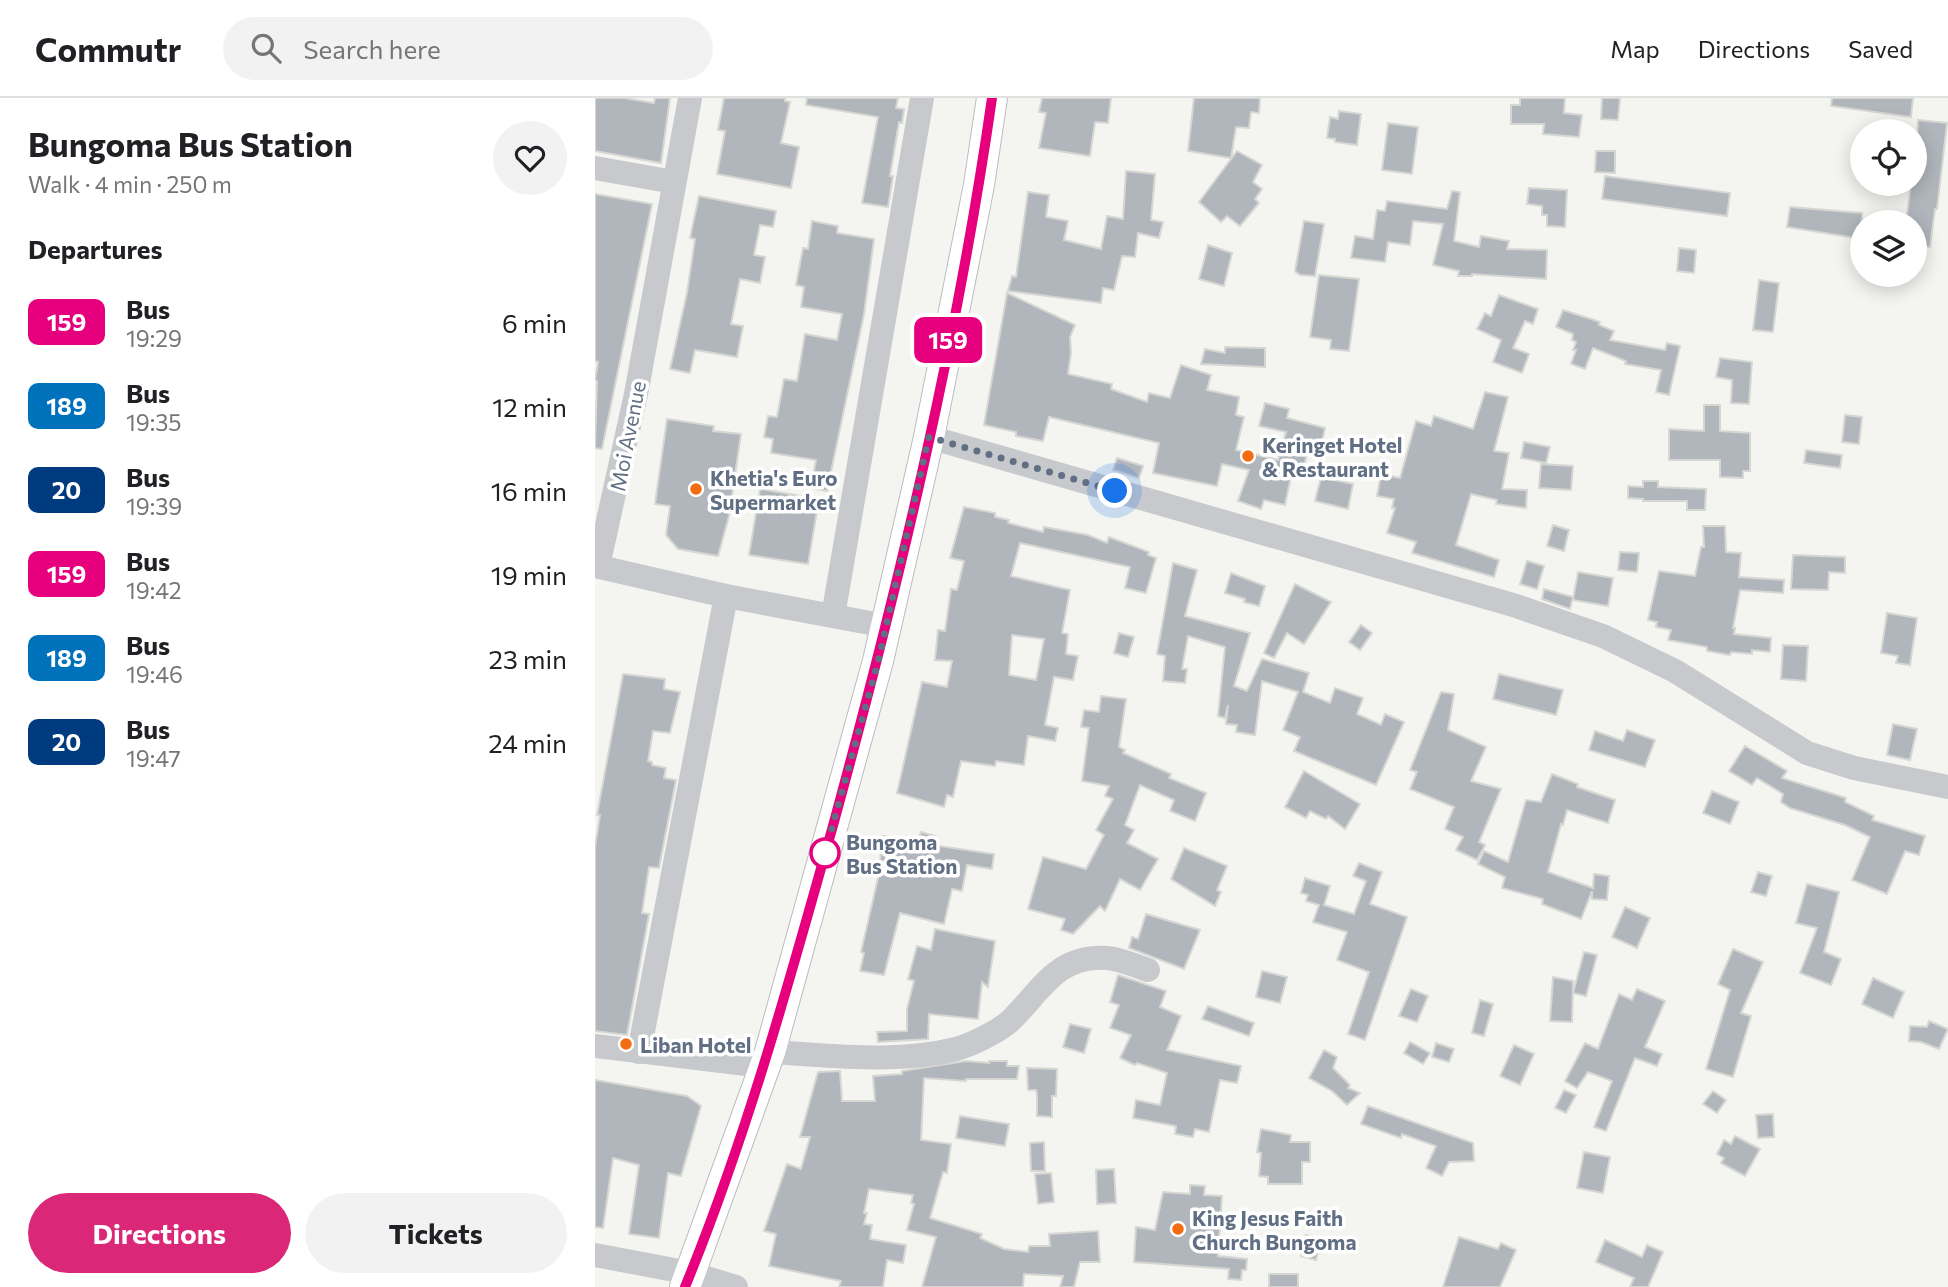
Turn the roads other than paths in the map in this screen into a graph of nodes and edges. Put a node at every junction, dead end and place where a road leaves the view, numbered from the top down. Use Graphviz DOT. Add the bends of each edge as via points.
graph roads {
  1 [pos="690,98"];
  2 [pos="922,98"];
  3 [pos="992,98"];
  4 [pos="595,168"];
  5 [pos="674,182"];
  6 [pos="929,437"];
  7 [pos="597,566"];
  8 [pos="726,596"];
  9 [pos="833,616"];
  10 [pos="887,626"];
  11 [pos="1948,787"];
  12 [pos="1148,970"];
  13 [pos="595,1046"];
  14 [pos="639,1052"];
  15 [pos="766,1059"];
  16 [pos="595,1255"];
  17 [pos="688,1280"];
  18 [pos="736,1287"];
  1 -- 5 [label="street, Moi Avenue"];
  2 -- 9 [label="street"];
  3 -- 6 [label="main road"];
  4 -- 5 [label="street"];
  5 -- 7 [label="street, Moi Avenue" via="636,394"];
  6 -- 10 [label="main road"];
  6 -- 11 [label="street" via="1513,605 1603,636 1675,671 1807,753 1854,768"];
  7 -- 8 [label="street, Moi Avenue"];
  8 -- 9 [label="street, Moi Avenue"];
  8 -- 14 [label="street"];
  9 -- 10 [label="street, Moi Avenue"];
  10 -- 15 [label="main road"];
  12 -- 15 [label="street" via="1111,958 1068,965 1050,976 1007,1023 958,1048 912,1055"];
  13 -- 14 [label="street"];
  14 -- 15 [label="street"];
  15 -- 17 [label="main road"];
  16 -- 17 [label="street"];
  17 -- 18 [label="street"];
}
